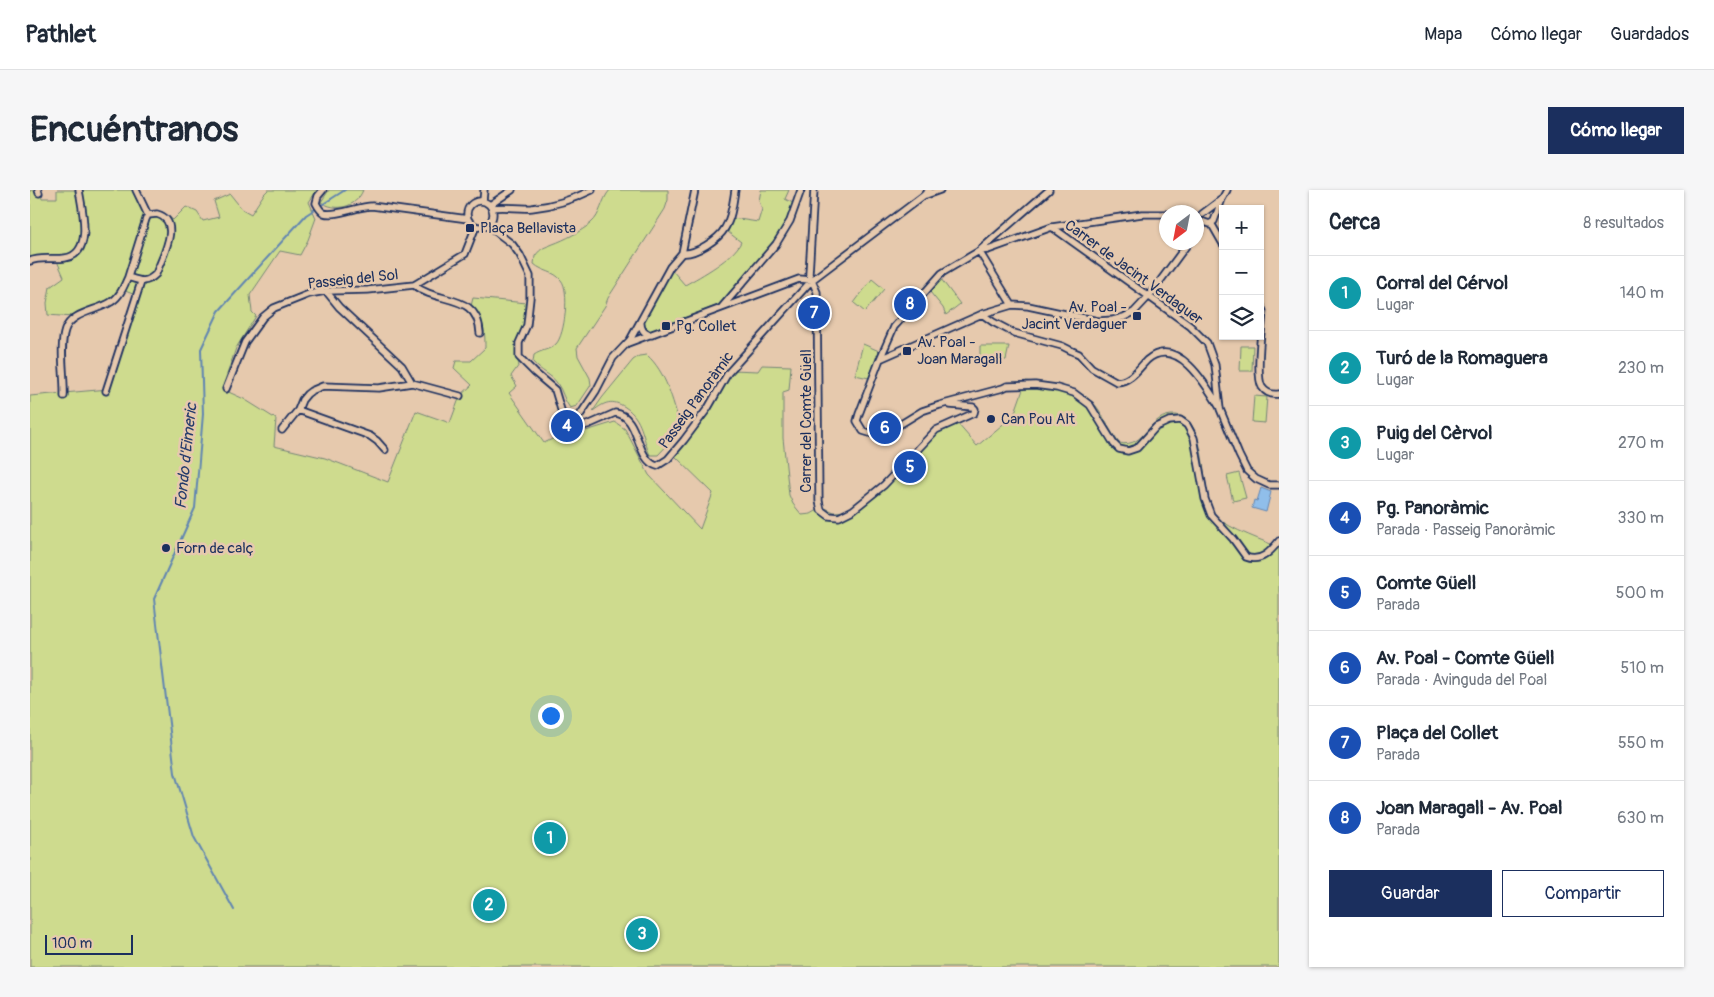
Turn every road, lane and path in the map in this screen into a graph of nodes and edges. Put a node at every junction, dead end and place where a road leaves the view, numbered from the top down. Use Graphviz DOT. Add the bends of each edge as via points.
graph roads {
  1 [pos="80,190"];
  2 [pos="136,190"];
  3 [pos="323,190"];
  4 [pos="484,190"];
  5 [pos="512,190"];
  6 [pos="592,190"];
  7 [pos="695,190"];
  8 [pos="735,190"];
  9 [pos="801,190"];
  10 [pos="814,190"];
  11 [pos="929,190"];
  12 [pos="940,190"];
  13 [pos="1049,190"];
  14 [pos="1227,190"];
  15 [pos="923,196"];
  16 [pos="1222,199"];
  17 [pos="483,201"];
  18 [pos="491,207"];
  19 [pos="1208,209"];
  20 [pos="1204,212"];
  21 [pos="1159,214"];
  22 [pos="148,215"];
  23 [pos="1216,216"];
  24 [pos="468,219"];
  25 [pos="1204,222"];
  26 [pos="1211,223"];
  27 [pos="487,225"];
  28 [pos="476,226"];
  29 [pos="1052,227"];
  30 [pos="1219,237"];
  31 [pos="684,246"];
  32 [pos="697,250"];
  33 [pos="1183,250"];
  34 [pos="979,251"];
  35 [pos="682,253"];
  36 [pos="30,261"];
  37 [pos="128,277"];
  38 [pos="812,280"];
  39 [pos="141,282"];
  40 [pos="414,285"];
  41 [pos="326,291"];
  42 [pos="732,296"];
  43 [pos="1149,296"];
  44 [pos="738,302"];
  45 [pos="1012,305"];
  46 [pos="721,308"];
  47 [pos="982,314"];
  48 [pos="641,320"];
  49 [pos="480,333"];
  50 [pos="652,335"];
  51 [pos="1261,340"];
  52 [pos="628,343"];
  53 [pos="880,358"];
  54 [pos="412,382"];
  55 [pos="226,389"];
  56 [pos="106,390"];
  57 [pos="1279,394"];
  58 [pos="64,396"];
  59 [pos="460,396"];
  60 [pos="940,405"];
  61 [pos="1220,409"];
  62 [pos="298,410"];
  63 [pos="572,427"];
  64 [pos="282,430"];
  65 [pos="385,450"];
  66 [pos="1279,485"];
  67 [pos="1279,540"];
  1 -- 36 [label="street" via="84,227 79,249 64,258"];
  2 -- 22 [label="street"];
  3 -- 24 [label="street" via="316,200 318,208 328,214 372,206"];
  4 -- 17 [label="street"];
  5 -- 18 [label="street"];
  6 -- 18 [label="street" via="544,206"];
  7 -- 31 [label="street"];
  8 -- 32 [label="street" via="725,229"];
  9 -- 42 [label="street" via="790,221 776,244"];
  10 -- 38 [label="street" via="809,261"];
  11 -- 15 [label="street"];
  12 -- 15 [label="street"];
  13 -- 34 [label="street"];
  14 -- 16 [label="street"];
  15 -- 38 [label="street"];
  16 -- 19 [label="street"];
  16 -- 23 [label="street"];
  17 -- 18 [label="street"];
  17 -- 24 [label="street" via="470,205"];
  18 -- 27 [label="street" via="493,215"];
  19 -- 20 [label="street"];
  19 -- 23 [label="street"];
  21 -- 29 [label="street"];
  22 -- 37 [label="street"];
  22 -- 39 [label="street" via="164,216 170,234 156,274"];
  23 -- 26 [label="street"];
  24 -- 28 [label="street"];
  25 -- 26 [label="street"];
  26 -- 30 [label="street"];
  27 -- 28 [label="street"];
  27 -- 63 [label="street" via="512,244 530,276 527,325 519,343 519,357 555,390 564,420"];
  28 -- 40 [label="street, Passeig del Sol" via="465,254"];
  29 -- 34 [label="street"];
  29 -- 43 [label="street, Carrer de Jacint Verdaguer"];
  31 -- 32 [label="street"];
  31 -- 35 [label="street"];
  32 -- 35 [label="street"];
  33 -- 43 [label="street"];
  34 -- 45 [label="street"];
  34 -- 53 [label="street" via="942,273 913,304 894,327"];
  35 -- 48 [label="street" via="667,272"];
  37 -- 39 [label="street"];
  37 -- 58 [label="street" via="112,302 75,317 66,327 63,342"];
  38 -- 44 [label="street" via="799,279"];
  38 -- 60 [label="street, Carrer del Comte Güell" via="817,292 821,510 829,516 839,517 853,510 884,485 936,430 974,413 975,409"];
  38 -- 63 [label="street, Passeig Panoràmic" via="728,373 708,408 661,464 651,464 631,425 620,413 585,426"];
  39 -- 56 [label="street"];
  40 -- 41 [label="street, Passeig del Sol"];
  40 -- 49 [label="street" via="428,294 458,302 473,310"];
  41 -- 54 [label="street" via="402,366"];
  41 -- 55 [label="street, Passeig del Sol" via="288,302 262,317 245,342"];
  42 -- 44 [label="street"];
  42 -- 46 [label="street"];
  43 -- 45 [label="street" via="1134,312 1113,320 1098,321"];
  43 -- 61 [label="street, Carrer de Jacint Verdaguer" via="1190,326 1207,343 1215,365"];
  44 -- 46 [label="street"];
  45 -- 47 [label="street"];
  46 -- 50 [label="street"];
  47 -- 53 [label="street"];
  47 -- 61 [label="street" via="1014,332 1078,354 1092,368 1117,382 1127,380 1154,355 1172,353 1190,365"];
  48 -- 50 [label="street" via="644,333"];
  48 -- 52 [label="street"];
  50 -- 52 [label="street"];
  51 -- 57 [label="street" via="1258,374 1261,386 1267,392"];
  52 -- 63 [label="street" via="613,358"];
  53 -- 60 [label="street" via="857,421 863,431 876,435"];
  54 -- 59 [label="street"];
  54 -- 62 [label="street" via="379,388 323,386 307,394"];
  60 -- 67 [label="street" via="1007,386 1057,388 1074,393 1090,405 1114,444 1128,451 1137,448 1156,426 1180,420 1194,438 1211,515 1252,560 1264,557"];
  61 -- 66 [label="street, Carrer de Jacint Verdaguer" via="1247,471 1269,485"];
  62 -- 64 [label="street"];
  62 -- 65 [label="street" via="370,436"];
}
